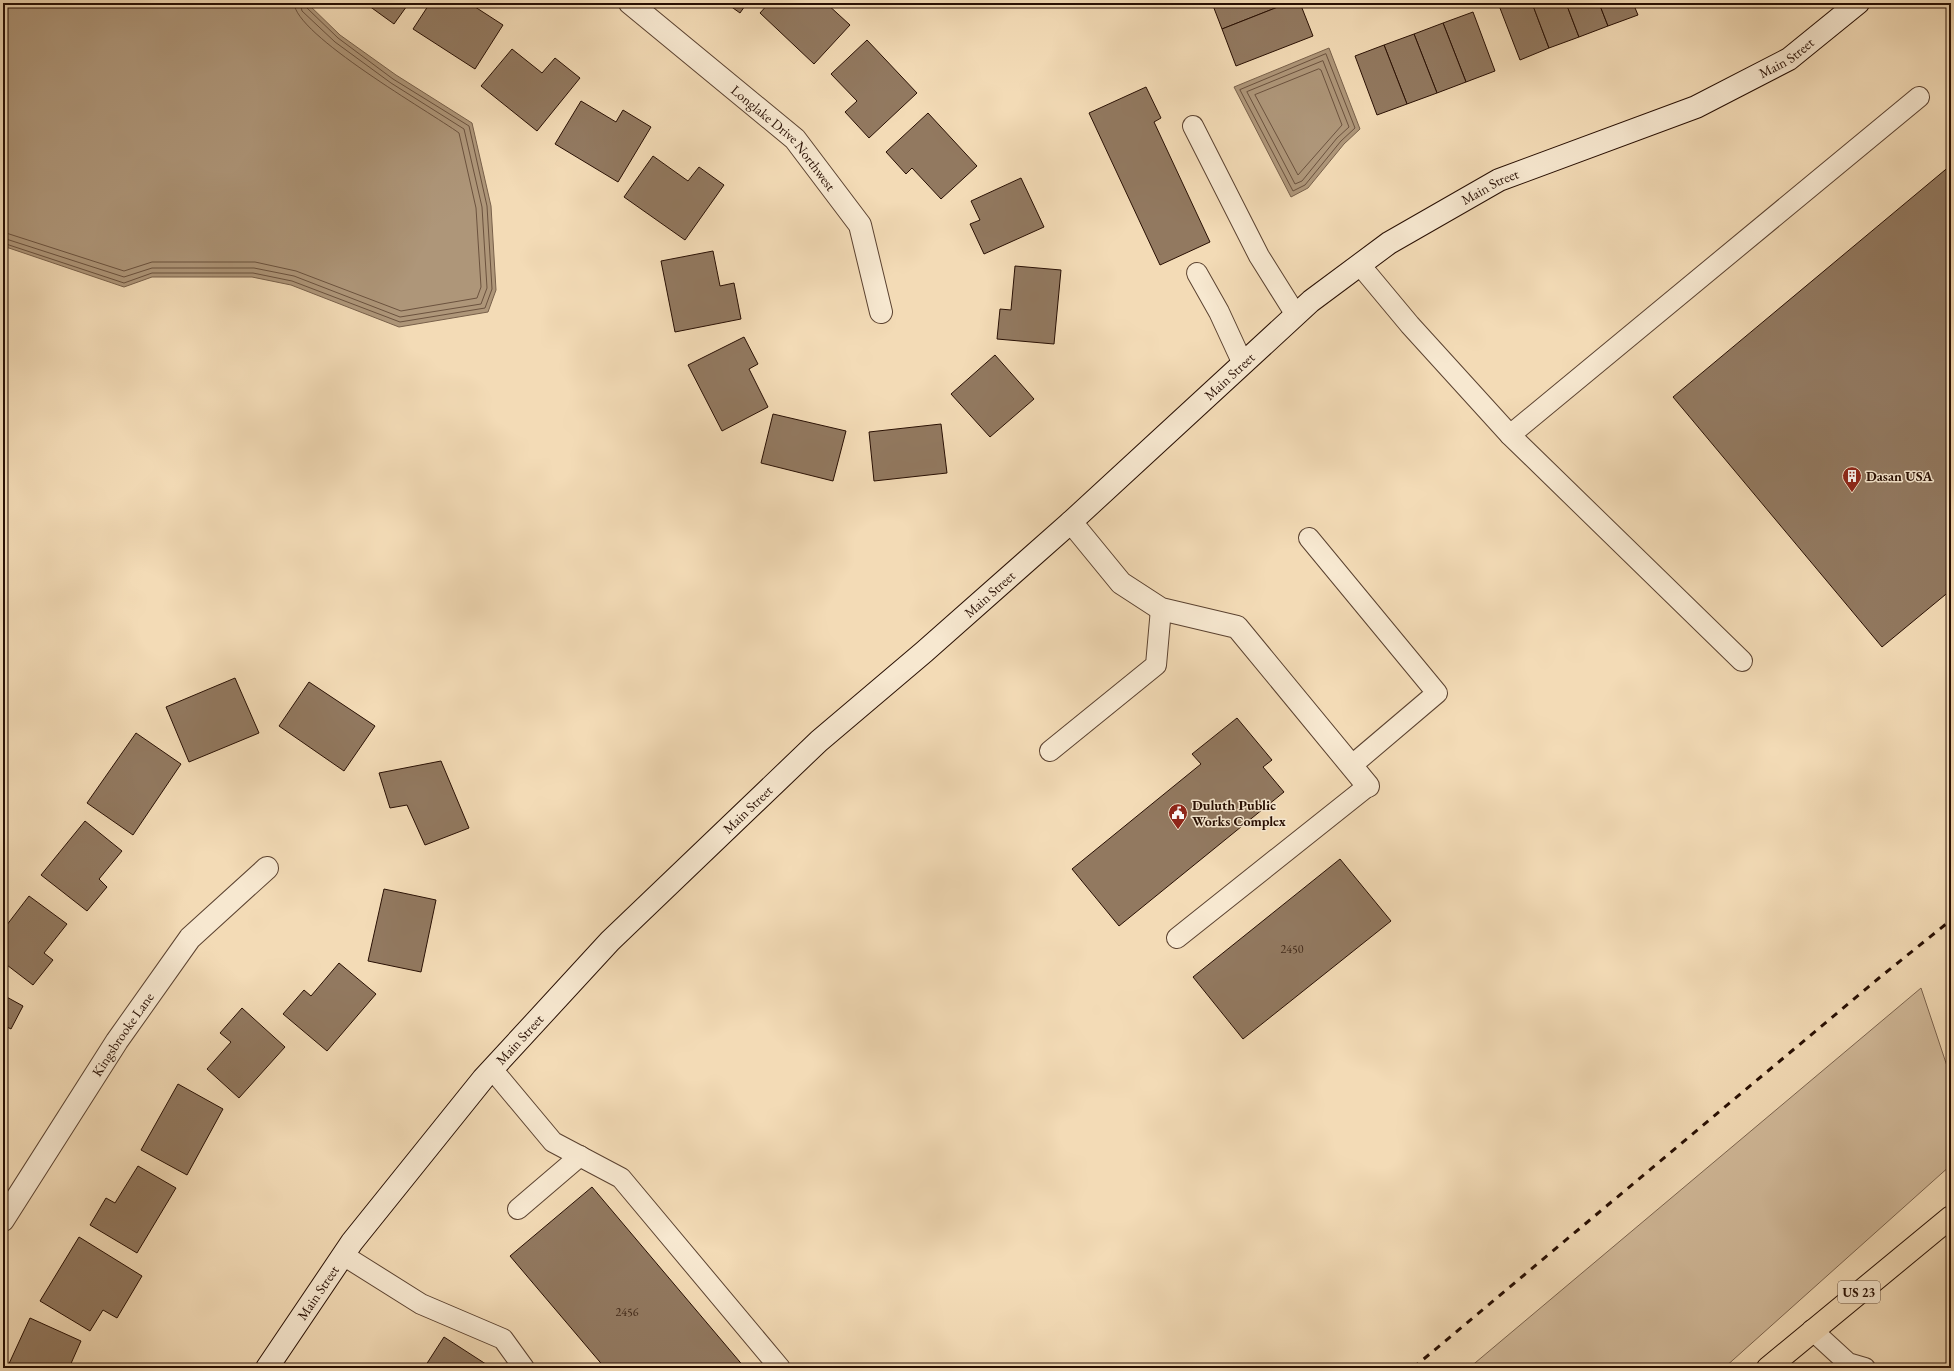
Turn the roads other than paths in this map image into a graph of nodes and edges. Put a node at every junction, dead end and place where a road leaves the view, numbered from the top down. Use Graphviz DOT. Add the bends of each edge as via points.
graph roads {
  1 [pos="630,3"];
  2 [pos="1858,3"];
  3 [pos="1919,97"];
  4 [pos="1193,126"];
  5 [pos="1360,265"];
  6 [pos="1197,273"];
  7 [pos="881,312"];
  8 [pos="1296,315"];
  9 [pos="1243,364"];
  10 [pos="1510,435"];
  11 [pos="1071,522"];
  12 [pos="1309,538"];
  13 [pos="1161,609"];
  14 [pos="1742,661"];
  15 [pos="1050,751"];
  16 [pos="1351,766"];
  17 [pos="1368,786"];
  18 [pos="267,868"];
  19 [pos="1177,938"];
  20 [pos="492,1069"];
  21 [pos="580,1156"];
  22 [pos="518,1209"];
  23 [pos="1951,1217"];
  24 [pos="3,1220"];
  25 [pos="343,1255"];
  26 [pos="1812,1330"];
  27 [pos="267,1368"];
  28 [pos="524,1368"];
  29 [pos="780,1368"];
  30 [pos="1768,1368"];
  31 [pos="1865,1368"];
  1 -- 7 [label="street, Longlake Drive Northwest" via="795,139 860,225"];
  2 -- 5 [label="street, Main Street" via="1789,59 1696,107 1499,180 1389,243"];
  3 -- 10 [label="lane"];
  4 -- 8 [label="lane" via="1259,256"];
  5 -- 8 [label="street, Main Street"];
  5 -- 10 [label="lane" via="1410,325"];
  6 -- 9 [label="lane" via="1219,312"];
  8 -- 9 [label="street, Main Street"];
  9 -- 11 [label="street, Main Street"];
  10 -- 14 [label="lane"];
  11 -- 13 [label="street" via="1121,584"];
  11 -- 20 [label="street, Main Street" via="819,741 610,941"];
  12 -- 16 [label="lane" via="1437,693"];
  13 -- 15 [label="lane" via="1156,665"];
  13 -- 16 [label="street" via="1237,627"];
  16 -- 17 [label="street"];
  17 -- 19 [label="lane"];
  18 -- 24 [label="street, Kingsbrooke Lane" via="190,938 117,1041"];
  20 -- 21 [label="lane" via="553,1142"];
  20 -- 25 [label="street, Main Street"];
  21 -- 22 [label="lane"];
  21 -- 29 [label="lane" via="621,1178"];
  23 -- 26 [label="main road, US 23"];
  25 -- 27 [label="street, Main Street"];
  25 -- 28 [label="lane" via="421,1304 503,1339"];
  26 -- 30 [label="main road, US 23"];
  26 -- 31 [label="lane" via="1848,1363"];
}
